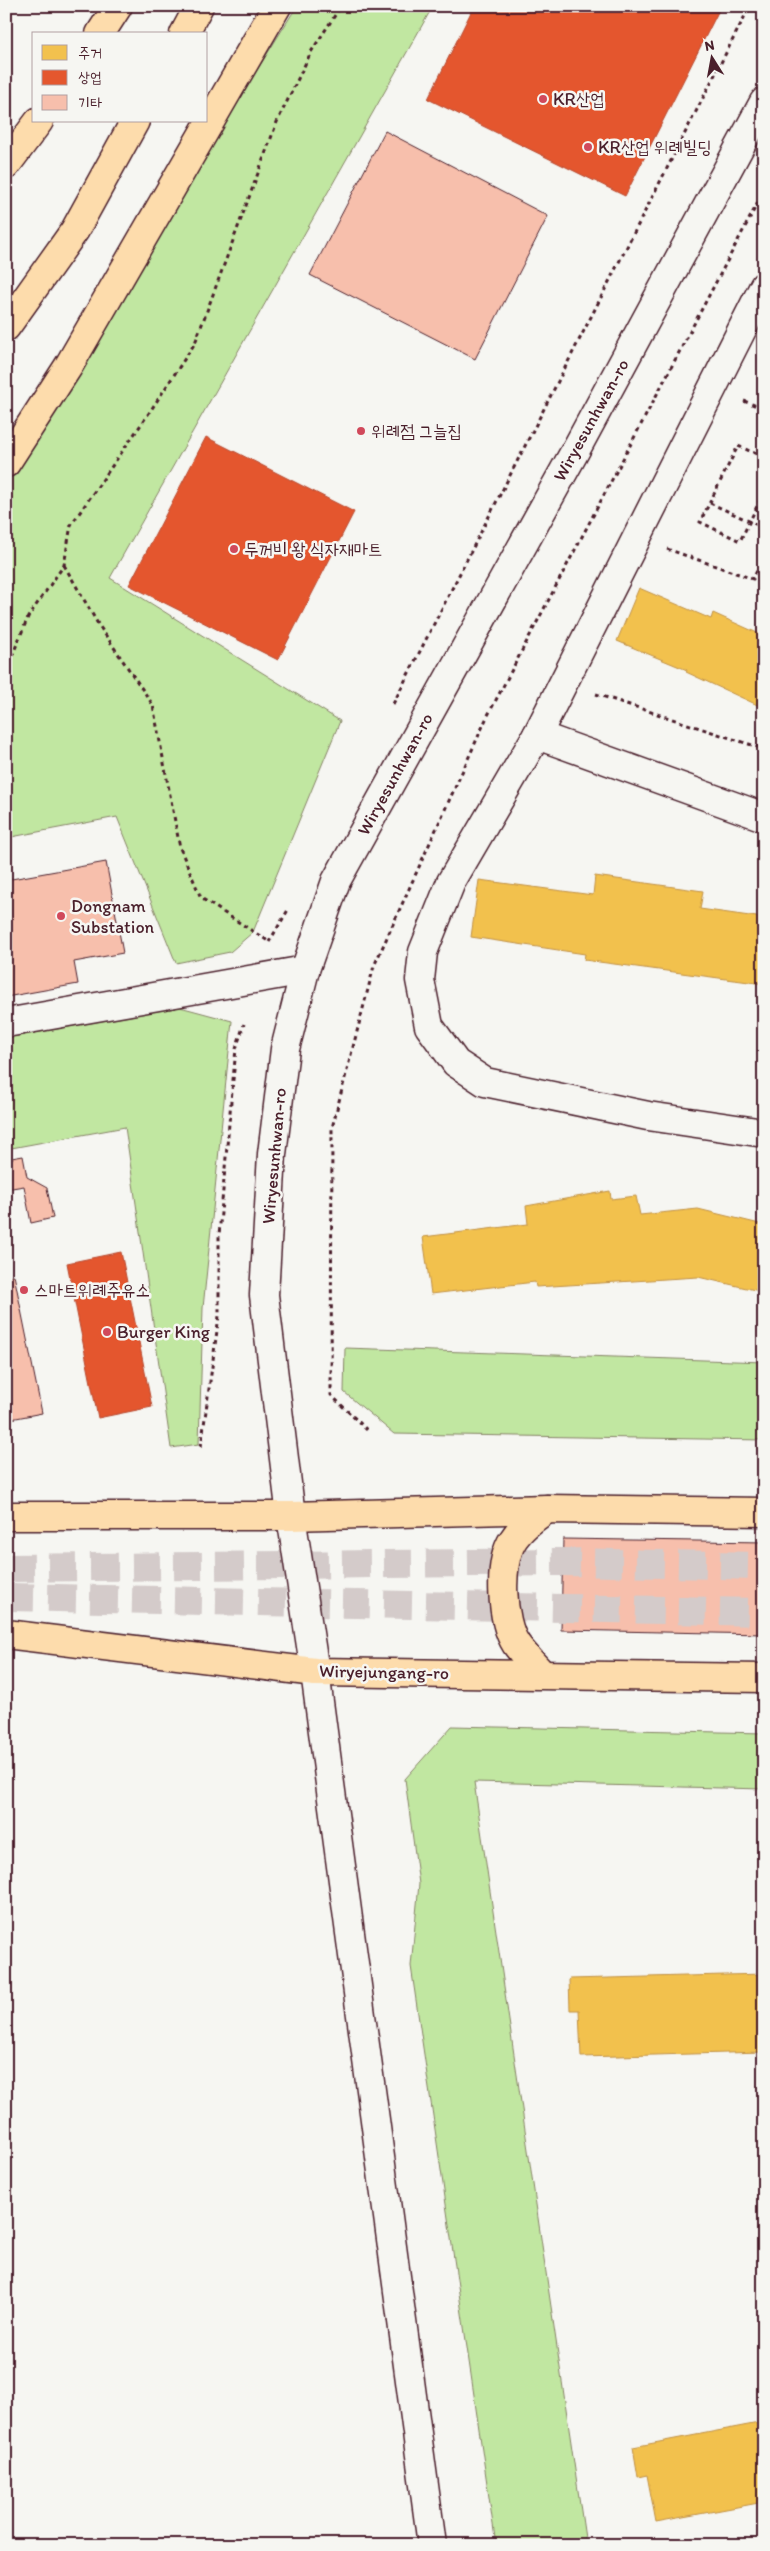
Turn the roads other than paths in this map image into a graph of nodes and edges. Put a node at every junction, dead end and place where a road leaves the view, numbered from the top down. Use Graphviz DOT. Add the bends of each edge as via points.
graph roads {
  1 [pos="118,6"];
  2 [pos="199,6"];
  3 [pos="276,6"];
  4 [pos="101,32"];
  5 [pos="185,32"];
  6 [pos="764,102"];
  7 [pos="38,122"];
  8 [pos="134,122"];
  9 [pos="6,165"];
  10 [pos="764,286"];
  11 [pos="6,326"];
  12 [pos="6,463"];
  13 [pos="536,735"];
  14 [pos="764,817"];
  15 [pos="305,970"];
  16 [pos="6,1023"];
  17 [pos="764,1133"];
  18 [pos="547,1509"];
  19 [pos="764,1512"];
  20 [pos="6,1516"];
  21 [pos="291,1516"];
  22 [pos="6,1634"];
  23 [pos="315,1672"];
  24 [pos="541,1673"];
  25 [pos="764,1678"];
  26 [pos="432,2545"];
  1 -- 4 [label="main road"];
  2 -- 5 [label="main road"];
  3 -- 12 [label="main road" via="68,367"];
  6 -- 15 [label="street, Wiryesunhwan-ro" via="336,881"];
  7 -- 9 [label="main road"];
  8 -- 11 [label="main road" via="75,230"];
  10 -- 13 [label="street"];
  13 -- 14 [label="street"];
  13 -- 17 [label="street" via="451,882 423,952 420,980 429,1026 456,1063 485,1082 648,1116"];
  15 -- 16 [label="street"];
  15 -- 21 [label="street, Wiryesunhwan-ro" via="285,1049 276,1116 264,1295"];
  18 -- 19 [label="main road"];
  18 -- 21 [label="main road"];
  18 -- 24 [label="main road" via="512,1540 504,1573 506,1624 516,1645"];
  20 -- 21 [label="main road"];
  21 -- 23 [label="street, Wiryesunhwan-ro"];
  22 -- 23 [label="main road, Wiryejungang-ro"];
  23 -- 24 [label="main road, Wiryejungang-ro"];
  23 -- 26 [label="street, Wiryesunhwan-ro"];
  24 -- 25 [label="main road, Wiryejungang-ro"];
}
